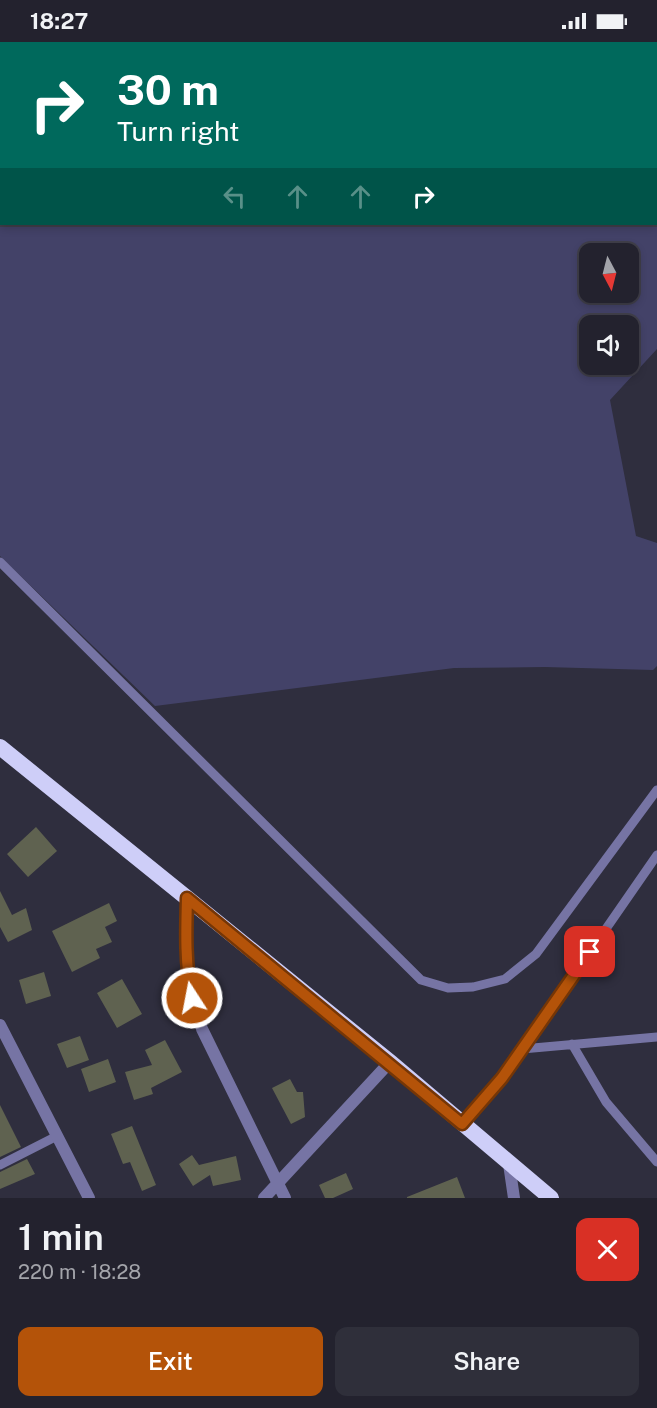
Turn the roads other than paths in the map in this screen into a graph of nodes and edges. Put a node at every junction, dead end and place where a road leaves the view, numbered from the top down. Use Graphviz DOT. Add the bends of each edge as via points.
graph roads {
  1 [pos="0,562"];
  2 [pos="0,747"];
  3 [pos="657,790"];
  4 [pos="657,855"];
  5 [pos="187,898"];
  6 [pos="0,1025"];
  7 [pos="657,1037"];
  8 [pos="572,1044"];
  9 [pos="522,1049"];
  10 [pos="390,1062"];
  11 [pos="462,1124"];
  12 [pos="57,1136"];
  13 [pos="657,1162"];
  14 [pos="508,1164"];
  15 [pos="0,1165"];
  16 [pos="278,1185"];
  17 [pos="89,1198"];
  18 [pos="264,1198"];
  19 [pos="285,1198"];
  20 [pos="514,1198"];
  21 [pos="551,1198"];
  1 -- 3 [label="lane" via="421,980 448,987 473,987 505,979 536,954"];
  2 -- 5 [label="highway"];
  4 -- 9 [label="lane"];
  5 -- 10 [label="highway"];
  5 -- 16 [label="street" via="187,975 202,1029"];
  6 -- 12 [label="street"];
  7 -- 8 [label="lane"];
  8 -- 9 [label="lane"];
  8 -- 13 [label="lane" via="606,1102"];
  9 -- 11 [label="lane"];
  10 -- 11 [label="highway"];
  10 -- 16 [label="street"];
  11 -- 14 [label="highway"];
  12 -- 15 [label="lane"];
  12 -- 17 [label="street"];
  14 -- 20 [label="street"];
  14 -- 21 [label="highway"];
  16 -- 18 [label="street"];
  16 -- 19 [label="street"];
}
